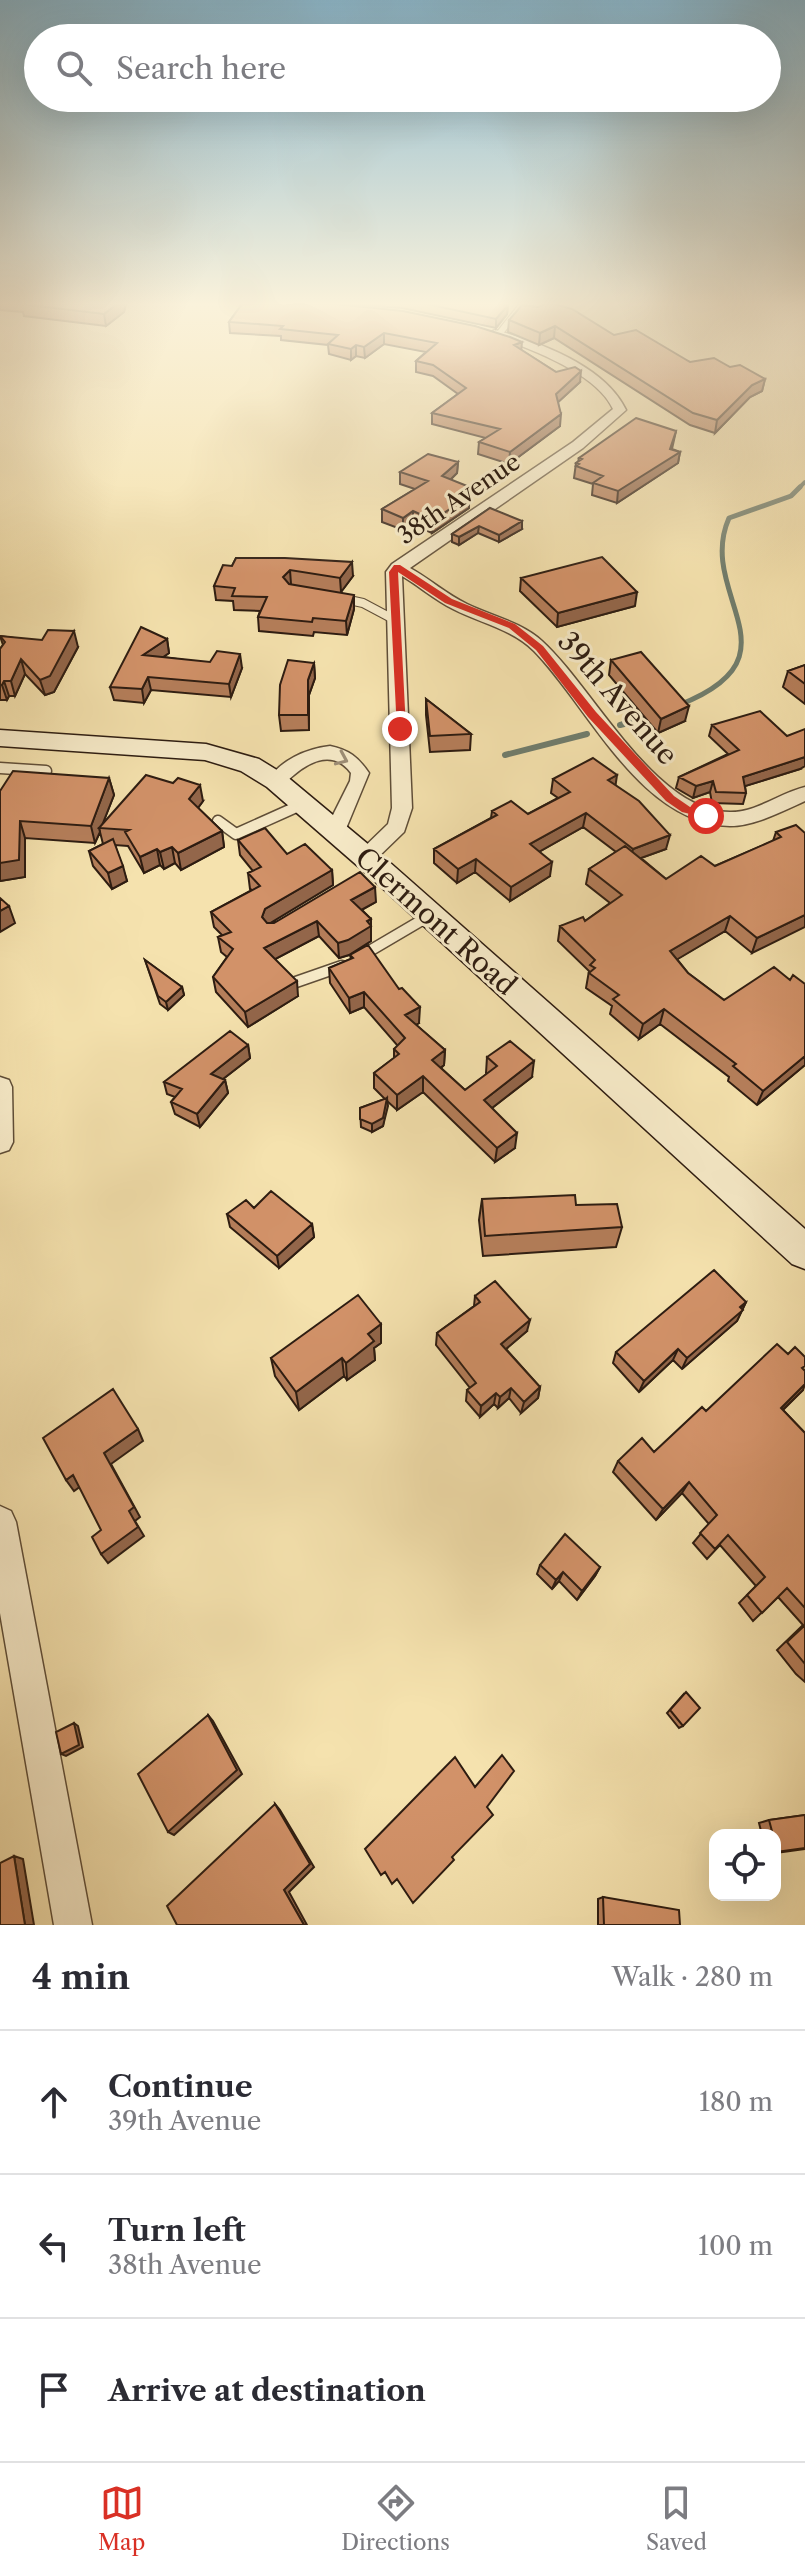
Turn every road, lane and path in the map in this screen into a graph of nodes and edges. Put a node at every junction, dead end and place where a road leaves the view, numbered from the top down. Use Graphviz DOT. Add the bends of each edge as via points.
graph roads {
  1 [pos="610,394"];
  2 [pos="397,567"];
  3 [pos="335,597"];
  4 [pos="395,620"];
  5 [pos="0,738"];
  6 [pos="0,768"];
  7 [pos="46,771"];
  8 [pos="276,781"];
  9 [pos="805,793"];
  10 [pos="303,804"];
  11 [pos="218,821"];
  12 [pos="335,831"];
  13 [pos="369,867"];
  14 [pos="429,916"];
  15 [pos="296,982"];
  16 [pos="0,1087"];
  17 [pos="0,1142"];
  18 [pos="805,1252"];
  19 [pos="0,1522"];
  20 [pos="73,1925"];
  1 -- 2 [label="street, 38th Avenue" via="620,410 578,445"];
  2 -- 4 [label="street, 38th Avenue"];
  2 -- 9 [label="street, 39th Avenue" via="449,601 512,626 539,648 592,714 670,799 686,809 730,819"];
  3 -- 4 [label="lane" via="363,603"];
  4 -- 13 [label="street, 38th Avenue" via="402,808 397,827"];
  5 -- 8 [label="street, Clermont Road" via="206,752 250,765"];
  6 -- 7 [label="lane"];
  8 -- 10 [label="street, Clermont Road"];
  8 -- 12 [label="street, one-way" via="294,763 315,754 351,761 359,781"];
  10 -- 11 [label="lane" via="236,834"];
  10 -- 12 [label="street, Clermont Road"];
  12 -- 13 [label="street, Clermont Road"];
  13 -- 14 [label="street, Clermont Road"];
  14 -- 15 [label="lane" via="352,962"];
  14 -- 18 [label="street, Clermont Road"];
  16 -- 17 [label="street"];
  19 -- 20 [label="street"];
}
